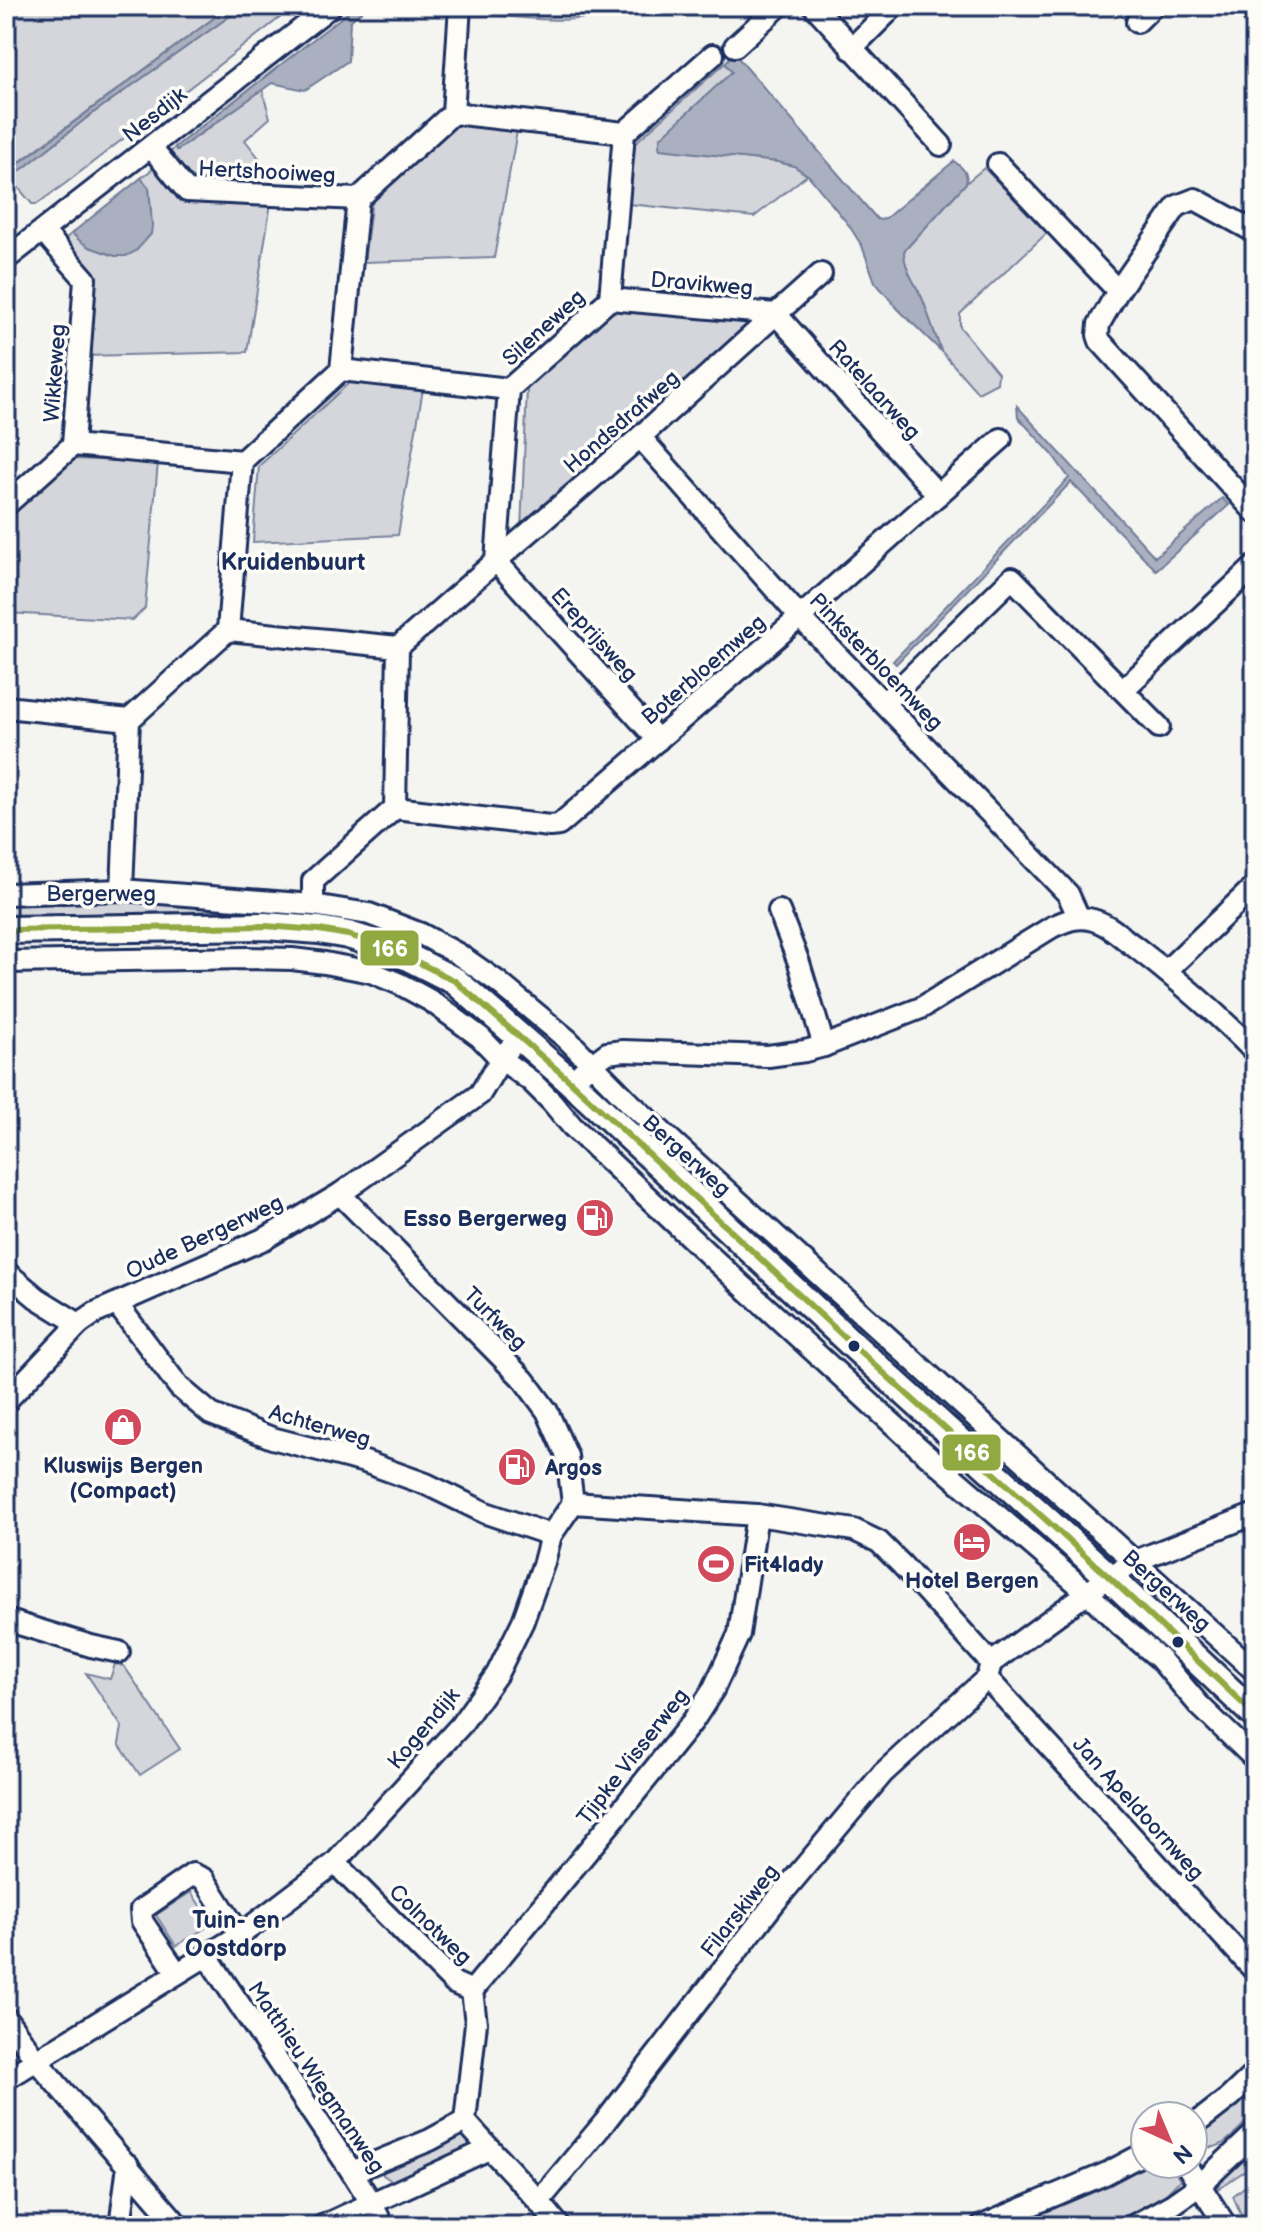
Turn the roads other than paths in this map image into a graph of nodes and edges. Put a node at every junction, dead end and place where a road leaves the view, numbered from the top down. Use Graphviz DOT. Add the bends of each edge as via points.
graph roads {
  1 [pos="331,6"];
  2 [pos="460,6"];
  3 [pos="779,6"];
  4 [pos="814,6"];
  5 [pos="894,6"];
  6 [pos="1153,6"];
  7 [pos="1246,6"];
  8 [pos="1255,15"];
  9 [pos="1137,22"];
  10 [pos="735,46"];
  11 [pos="851,49"];
  12 [pos="713,55"];
  13 [pos="453,113"];
  14 [pos="624,133"];
  15 [pos="941,145"];
  16 [pos="151,147"];
  17 [pos="998,164"];
  18 [pos="358,199"];
  19 [pos="43,231"];
  20 [pos="1255,232"];
  21 [pos="6,259"];
  22 [pos="821,274"];
  23 [pos="1118,291"];
  24 [pos="610,299"];
  25 [pos="776,314"];
  26 [pos="341,370"];
  27 [pos="509,389"];
  28 [pos="640,437"];
  29 [pos="1001,439"];
  30 [pos="73,445"];
  31 [pos="242,461"];
  32 [pos="938,495"];
  33 [pos="6,505"];
  34 [pos="1255,512"];
  35 [pos="496,561"];
  36 [pos="1255,566"];
  37 [pos="800,617"];
  38 [pos="228,630"];
  39 [pos="398,647"];
  40 [pos="1123,690"];
  41 [pos="884,703"];
  42 [pos="6,707"];
  43 [pos="129,720"];
  44 [pos="1159,727"];
  45 [pos="658,740"];
  46 [pos="395,808"];
  47 [pos="1255,886"];
  48 [pos="122,890"];
  49 [pos="6,894"];
  50 [pos="313,905"];
  51 [pos="779,911"];
  52 [pos="1079,918"];
  53 [pos="6,930"];
  54 [pos="6,962"];
  55 [pos="1166,971"];
  56 [pos="521,1036"];
  57 [pos="824,1046"];
  58 [pos="1255,1052"];
  59 [pos="501,1059"];
  60 [pos="592,1064"];
  61 [pos="578,1089"];
  62 [pos="588,1141"];
  63 [pos="340,1194"];
  64 [pos="696,1197"];
  65 [pos="657,1206"];
  66 [pos="6,1272"];
  67 [pos="117,1304"];
  68 [pos="79,1324"];
  69 [pos="6,1401"];
  70 [pos="573,1503"];
  71 [pos="1255,1514"];
  72 [pos="757,1515"];
  73 [pos="551,1535"];
  74 [pos="1135,1561"];
  75 [pos="1099,1585"];
  76 [pos="6,1620"];
  77 [pos="119,1652"];
  78 [pos="989,1670"];
  79 [pos="1255,1671"];
  80 [pos="1255,1715"];
  81 [pos="1255,1759"];
  82 [pos="335,1863"];
  83 [pos="240,1935"];
  84 [pos="207,1956"];
  85 [pos="1255,1971"];
  86 [pos="177,1973"];
  87 [pos="472,1991"];
  88 [pos="6,2018"];
  89 [pos="36,2060"];
  90 [pos="1255,2073"];
  91 [pos="6,2079"];
  92 [pos="1209,2113"];
  93 [pos="465,2121"];
  94 [pos="1255,2133"];
  95 [pos="489,2149"];
  96 [pos="1129,2161"];
  97 [pos="128,2165"];
  98 [pos="352,2172"];
  99 [pos="1197,2180"];
  100 [pos="1200,2185"];
  101 [pos="539,2201"];
  102 [pos="372,2204"];
  103 [pos="120,2226"];
  104 [pos="179,2226"];
  105 [pos="322,2226"];
  106 [pos="383,2226"];
  107 [pos="559,2226"];
  108 [pos="982,2226"];
  109 [pos="1133,2226"];
  110 [pos="1226,2226"];
  1 -- 16 [label="street, Nesdijk"];
  2 -- 13 [label="street"];
  3 -- 10 [label="street"];
  4 -- 11 [label="street"];
  5 -- 11 [label="street"];
  6 -- 9 [label="street"];
  7 -- 8 [label="street"];
  11 -- 15 [label="street"];
  12 -- 14 [label="street"];
  13 -- 14 [label="street"];
  13 -- 18 [label="street, Hertshooiweg"];
  14 -- 24 [label="street, Sileneweg"];
  16 -- 18 [label="street, Hertshooiweg" via="187,191"];
  16 -- 19 [label="street, Nesdijk"];
  17 -- 23 [label="street"];
  18 -- 26 [label="street"];
  19 -- 21 [label="street, Nesdijk"];
  19 -- 30 [label="street, Wikkeweg" via="85,279"];
  20 -- 23 [label="street" via="1195,199 1177,206"];
  22 -- 25 [label="street, Dravikweg"];
  23 -- 34 [label="street" via="1099,324 1100,341"];
  24 -- 25 [label="street, Dravikweg"];
  24 -- 27 [label="street, Sileneweg"];
  25 -- 28 [label="street, Hondsdrafweg"];
  25 -- 32 [label="street, Ratelaarweg"];
  26 -- 27 [label="street, Sileneweg"];
  26 -- 31 [label="street"];
  27 -- 35 [label="street"];
  28 -- 35 [label="street, Hondsdrafweg"];
  28 -- 37 [label="street, Pinksterbloemweg"];
  29 -- 32 [label="street, Boterbloemweg"];
  30 -- 31 [label="street"];
  30 -- 33 [label="street, Wikkeweg"];
  31 -- 38 [label="street"];
  32 -- 37 [label="street, Boterbloemweg"];
  35 -- 39 [label="street, Hondsdrafweg"];
  35 -- 45 [label="street, Ereprijsweg"];
  36 -- 40 [label="street"];
  37 -- 41 [label="street, Pinksterbloemweg"];
  37 -- 45 [label="street, Boterbloemweg"];
  38 -- 39 [label="street"];
  38 -- 43 [label="street"];
  39 -- 46 [label="street"];
  40 -- 41 [label="street" via="1012,578"];
  40 -- 44 [label="street"];
  41 -- 52 [label="street, Pinksterbloemweg" via="1068,894"];
  42 -- 43 [label="street"];
  43 -- 48 [label="street"];
  45 -- 46 [label="street, Boterbloemweg" via="559,825"];
  46 -- 50 [label="street" via="313,881"];
  47 -- 55 [label="street"];
  48 -- 49 [label="street, Bergerweg"];
  48 -- 50 [label="street, Bergerweg"];
  50 -- 60 [label="street, Bergerweg" via="369,914 458,954"];
  51 -- 57 [label="street"];
  52 -- 55 [label="street" via="1109,928"];
  52 -- 57 [label="street" via="1052,927 921,1008"];
  53 -- 56 [label="main road, Bergerweg" via="265,926 348,935 390,948 455,981"];
  54 -- 59 [label="street, Bergerweg" via="248,958 349,967 431,1001"];
  55 -- 58 [label="street"];
  56 -- 59 [label="street, Oude Bergerweg"];
  56 -- 61 [label="main road, Bergerweg"];
  57 -- 60 [label="street" via="768,1056 623,1051 607,1053"];
  59 -- 62 [label="street, Bergerweg" via="531,1081"];
  59 -- 63 [label="street, Oude Bergerweg" via="480,1094"];
  60 -- 61 [label="street"];
  60 -- 74 [label="street, Bergerweg"];
  61 -- 62 [label="street"];
  61 -- 64 [label="main road, Bergerweg"];
  62 -- 65 [label="street, Bergerweg"];
  63 -- 67 [label="street, Oude Bergerweg" via="266,1238"];
  63 -- 70 [label="street, Turfweg" via="524,1380 547,1411 567,1456"];
  64 -- 65 [label="street, Bergerweg"];
  64 -- 75 [label="main road, Bergerweg"];
  65 -- 75 [label="street, Bergerweg" via="918,1447"];
  66 -- 68 [label="street"];
  67 -- 68 [label="street, Oude Bergerweg"];
  67 -- 73 [label="street, Achterweg" via="179,1387 211,1414 272,1438 365,1462"];
  68 -- 69 [label="street, Oude Bergerweg"];
  70 -- 72 [label="street, Jan Apeldoornweg"];
  70 -- 73 [label="street, Kogendijk"];
  71 -- 74 [label="street, Filarskiweg"];
  72 -- 78 [label="street, Jan Apeldoornweg" via="854,1530 879,1542"];
  72 -- 87 [label="street, Tjipke Visserweg" via="739,1634 713,1690"];
  73 -- 82 [label="street, Kogendijk" via="523,1621 497,1674 460,1726"];
  74 -- 75 [label="street, Filarskiweg"];
  74 -- 79 [label="street, Bergerweg"];
  75 -- 78 [label="street, Filarskiweg"];
  75 -- 80 [label="main road, Bergerweg"];
  75 -- 81 [label="street, Bergerweg" via="1120,1625 1160,1659"];
  76 -- 77 [label="street"];
  78 -- 85 [label="street, Jan Apeldoornweg"];
  78 -- 101 [label="street, Filarskiweg" via="883,1773"];
  82 -- 83 [label="street, Kogendijk"];
  82 -- 87 [label="street, Colnotweg" via="454,1983"];
  83 -- 84 [label="street, Kogendijk"];
  83 -- 86 [label="street" via="204,1879 193,1874 141,1910 142,1921"];
  84 -- 86 [label="street, Kogendijk"];
  84 -- 98 [label="street, Matthieu Wiegmanweg"];
  86 -- 89 [label="street, Kogendijk"];
  87 -- 93 [label="street, Colnotweg" via="476,2023"];
  88 -- 89 [label="street"];
  89 -- 91 [label="street, Kogendijk"];
  89 -- 97 [label="street"];
  90 -- 92 [label="street"];
  93 -- 95 [label="street"];
  93 -- 98 [label="street"];
  94 -- 100 [label="street"];
  95 -- 101 [label="street"];
  95 -- 102 [label="street"];
  96 -- 108 [label="street"];
  97 -- 103 [label="street"];
  97 -- 104 [label="street"];
  98 -- 102 [label="street, Matthieu Wiegmanweg"];
  99 -- 100 [label="street"];
  100 -- 109 [label="street"];
  100 -- 110 [label="street"];
  101 -- 107 [label="street"];
  102 -- 105 [label="street"];
  102 -- 106 [label="street, Matthieu Wiegmanweg"];
}
